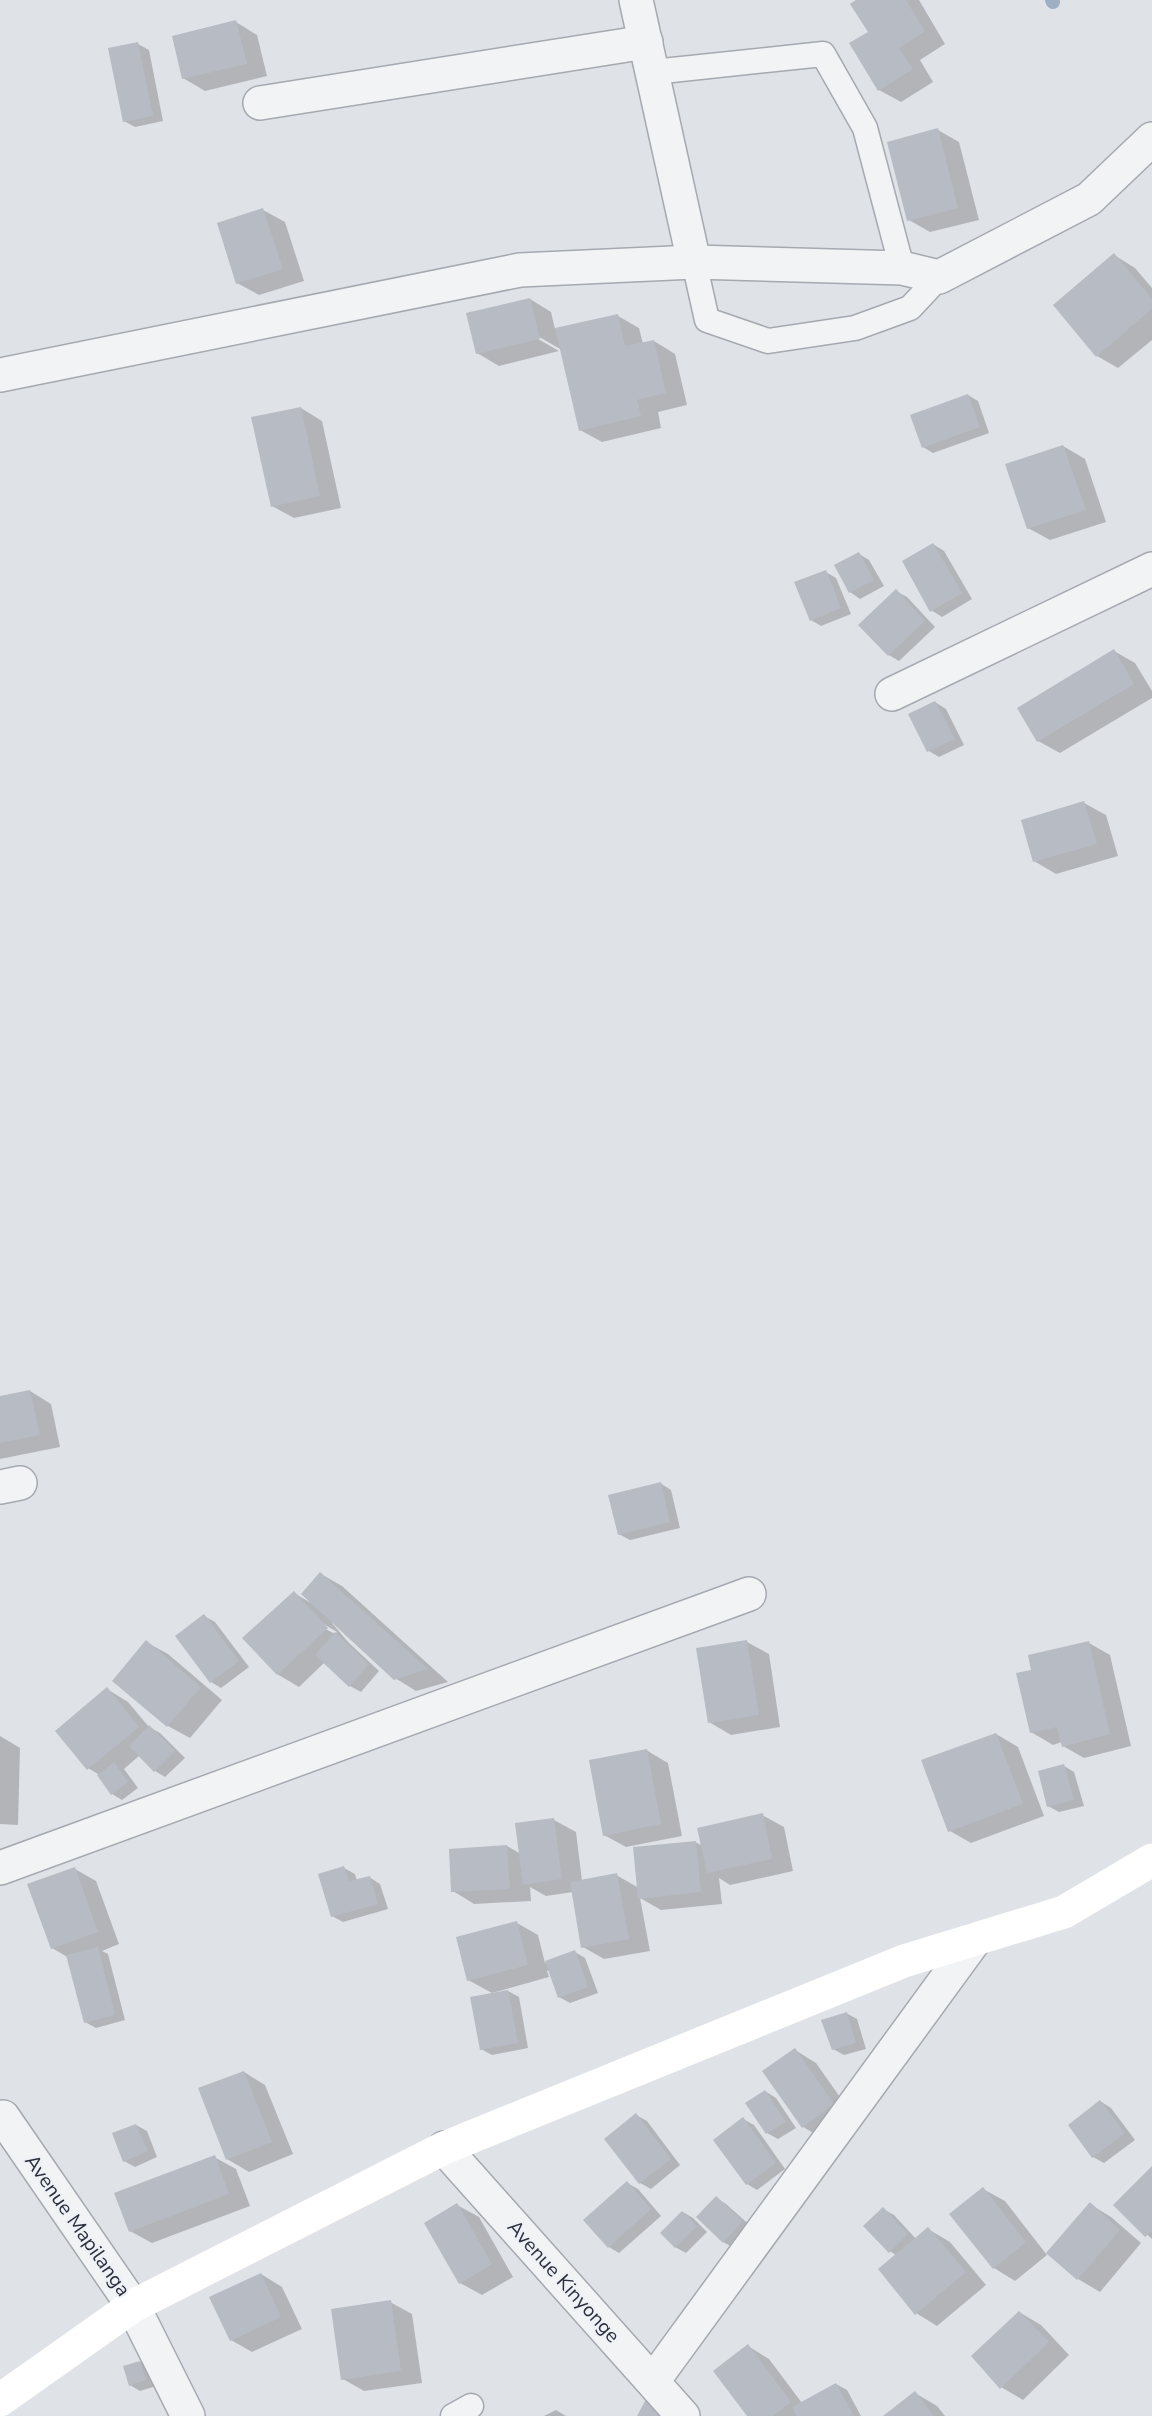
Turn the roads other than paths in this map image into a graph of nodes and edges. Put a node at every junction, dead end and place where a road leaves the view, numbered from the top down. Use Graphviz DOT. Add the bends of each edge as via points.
graph roads {
  1 [pos="636,0"];
  2 [pos="649,57"];
  3 [pos="260,103"];
  4 [pos="1152,139"];
  5 [pos="694,261"];
  6 [pos="902,268"];
  7 [pos="939,277"];
  8 [pos="0,375"];
  9 [pos="1152,569"];
  10 [pos="892,694"];
  11 [pos="749,1594"];
  12 [pos="1152,1860"];
  13 [pos="0,1868"];
  14 [pos="974,1941"];
  15 [pos="1,2116"];
  16 [pos="444,2148"];
  17 [pos="133,2306"];
  18 [pos="653,2381"];
  19 [pos="0,2400"];
  20 [pos="188,2416"];
  21 [pos="683,2416"];
  1 -- 2 [label="street"];
  2 -- 3 [label="street"];
  2 -- 5 [label="street"];
  2 -- 6 [label="lane" via="823,54 865,128"];
  4 -- 7 [label="street" via="1089,199"];
  5 -- 6 [label="street"];
  5 -- 7 [label="lane" via="707,320 768,340 855,328 910,308"];
  5 -- 8 [label="street" via="520,270"];
  6 -- 7 [label="street"];
  9 -- 10 [label="street"];
  11 -- 13 [label="street"];
  12 -- 14 [label="street" via="1064,1912"];
  14 -- 16 [label="street" via="904,1962"];
  14 -- 18 [label="street"];
  15 -- 17 [label="street, Avenue Mapilanga"];
  16 -- 17 [label="street"];
  16 -- 18 [label="street, Avenue Kinyonge"];
  17 -- 19 [label="street"];
  17 -- 20 [label="street, Avenue Mapilanga"];
  18 -- 21 [label="street, Avenue Kinyonge"];
}
